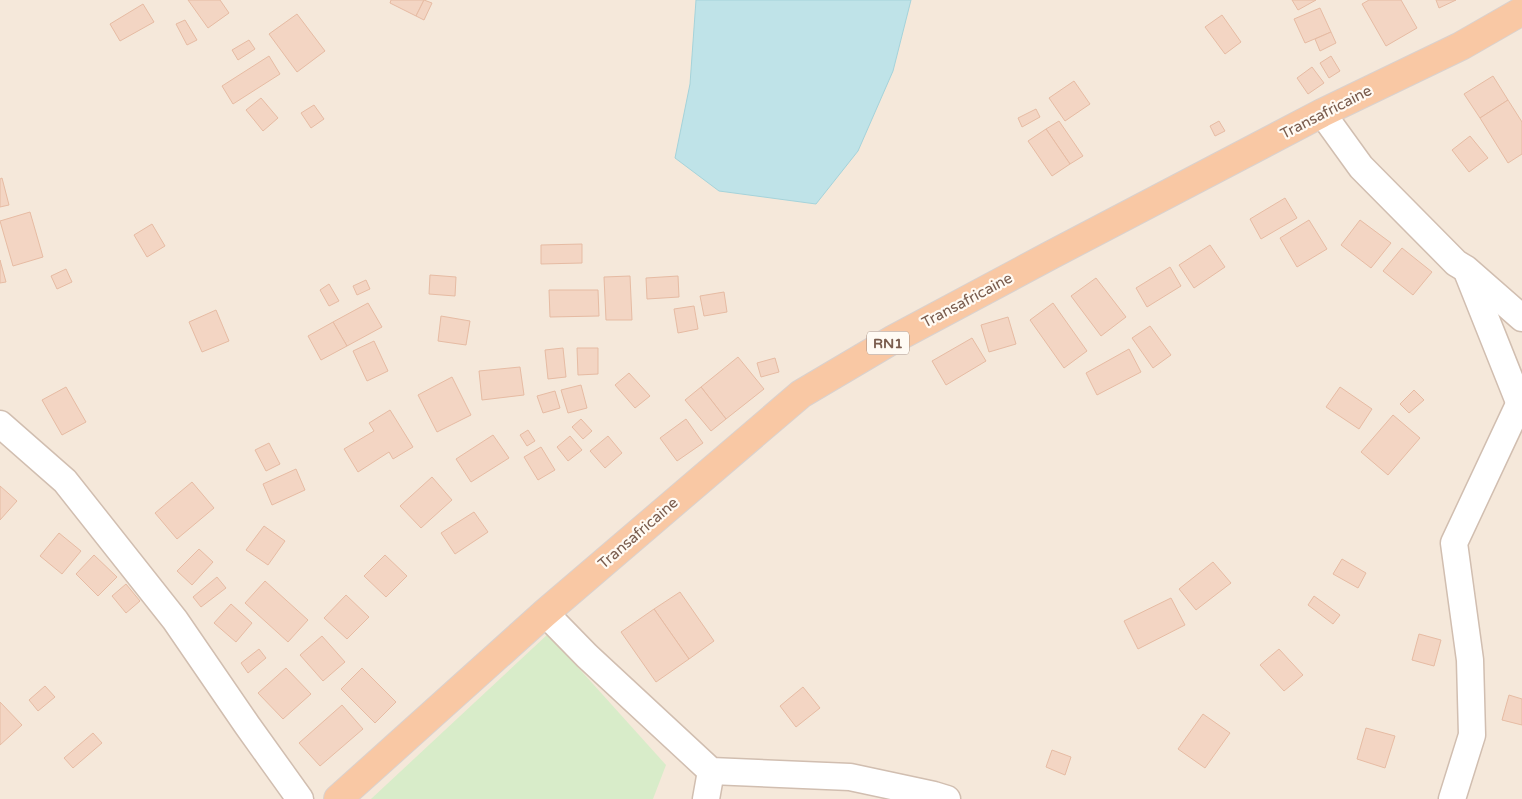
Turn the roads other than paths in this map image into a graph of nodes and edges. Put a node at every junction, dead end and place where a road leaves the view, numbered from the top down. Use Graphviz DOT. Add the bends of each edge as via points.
graph roads {
  1 [pos="1522,11"];
  2 [pos="1322,113"];
  3 [pos="1466,269"];
  4 [pos="1522,318"];
  5 [pos="1521,400"];
  6 [pos="0,424"];
  7 [pos="545,612"];
  8 [pos="711,771"];
  9 [pos="300,799"];
  10 [pos="338,799"];
  11 [pos="706,799"];
  12 [pos="947,799"];
  13 [pos="1452,799"];
  1 -- 2 [label="highway, Transafricaine / RN1" via="1461,46"];
  2 -- 3 [label="street" via="1361,167 1456,263"];
  2 -- 7 [label="highway, Transafricaine / RN1" via="902,334 800,394"];
  3 -- 4 [label="street"];
  3 -- 5 [label="street"];
  5 -- 13 [label="street" via="1454,543 1470,660 1472,734"];
  6 -- 9 [label="street" via="77,496 175,620"];
  7 -- 8 [label="street" via="587,656"];
  7 -- 10 [label="highway, Transafricaine / RN1"];
  8 -- 11 [label="street"];
  8 -- 12 [label="street" via="850,777"];
}
